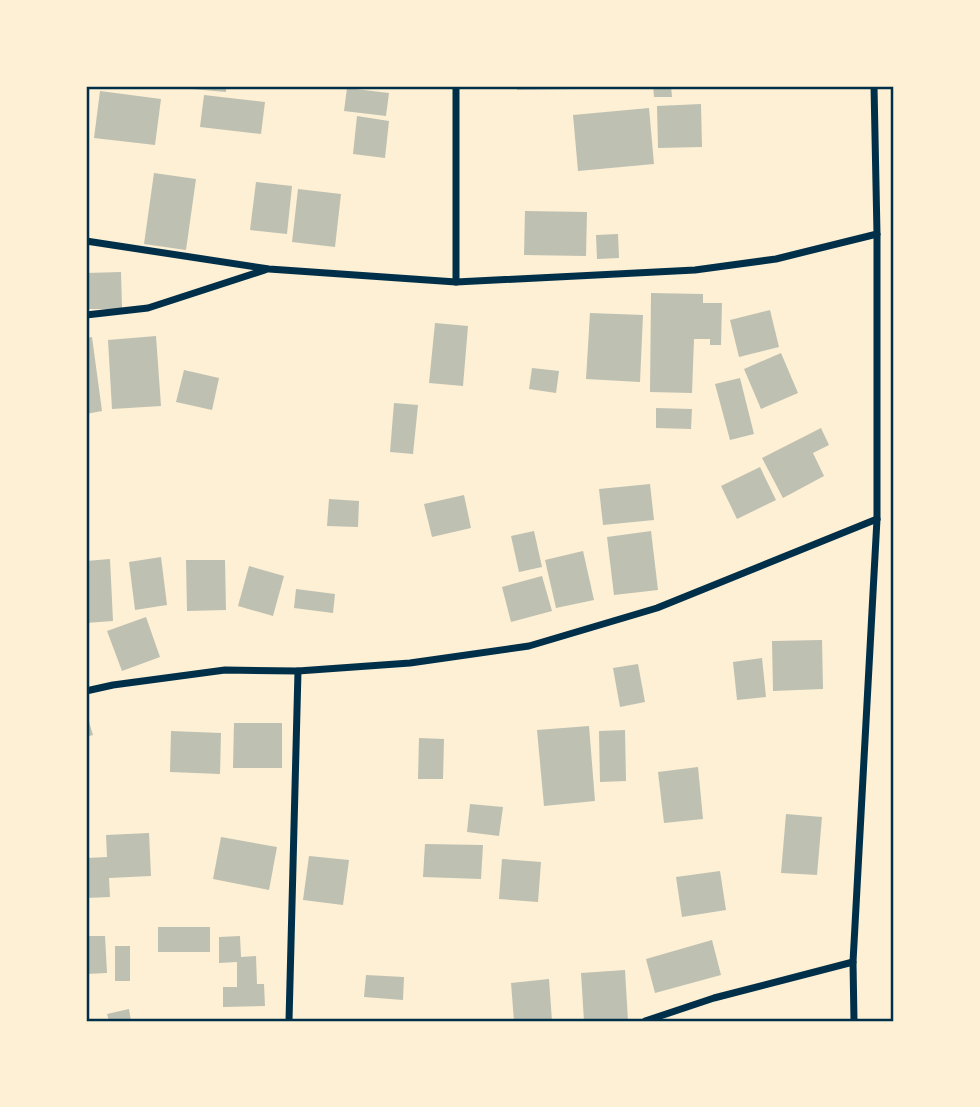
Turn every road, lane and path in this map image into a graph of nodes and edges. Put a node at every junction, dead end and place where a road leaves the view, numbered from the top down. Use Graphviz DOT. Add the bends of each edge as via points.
graph roads {
  1 [pos="456,86"];
  2 [pos="874,86"];
  3 [pos="877,234"];
  4 [pos="86,241"];
  5 [pos="269,269"];
  6 [pos="456,282"];
  7 [pos="86,314"];
  8 [pos="877,519"];
  9 [pos="298,671"];
  10 [pos="86,691"];
  11 [pos="853,962"];
  12 [pos="289,1021"];
  13 [pos="645,1021"];
  14 [pos="854,1021"];
  1 -- 6 [label="street"];
  2 -- 3 [label="street"];
  3 -- 6 [label="street" via="776,259 695,270"];
  3 -- 8 [label="street"];
  4 -- 5 [label="street"];
  5 -- 6 [label="street"];
  5 -- 7 [label="street" via="148,307"];
  8 -- 9 [label="street" via="657,608 530,646 410,663"];
  8 -- 11 [label="street"];
  9 -- 10 [label="street" via="225,670"];
  9 -- 12 [label="street"];
  11 -- 13 [label="street"];
  11 -- 14 [label="street"];
}
